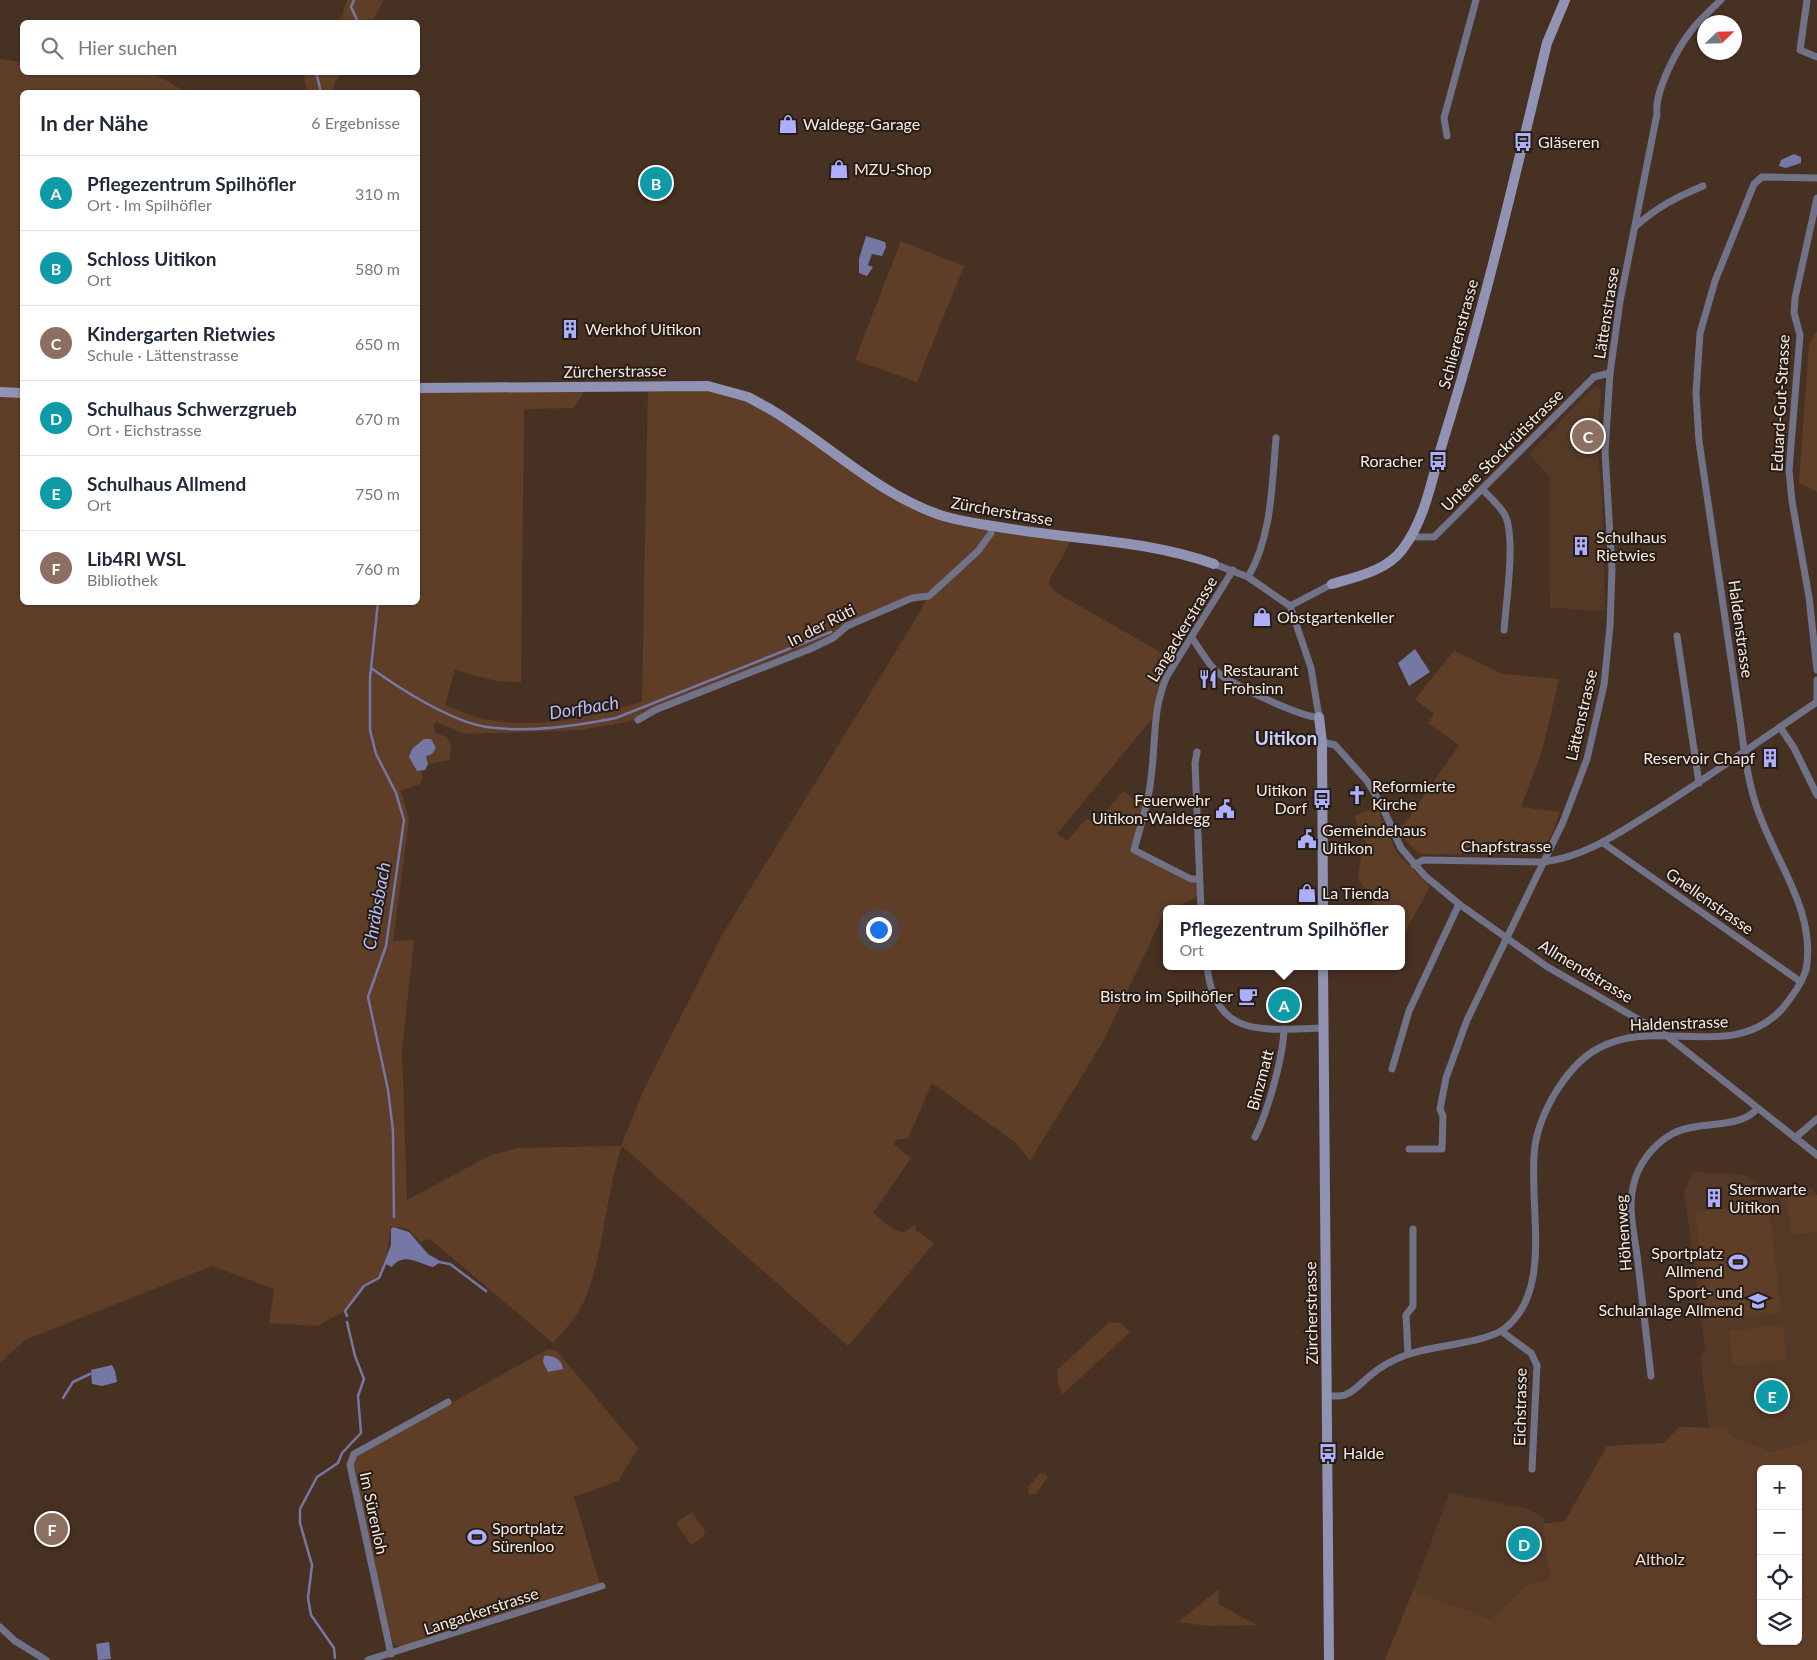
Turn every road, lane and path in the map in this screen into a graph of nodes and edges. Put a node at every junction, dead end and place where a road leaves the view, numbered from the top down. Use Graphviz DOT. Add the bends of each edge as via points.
graph roads {
  1 [pos="1476,0"];
  2 [pos="1565,0"];
  3 [pos="1721,0"];
  4 [pos="1807,0"];
  5 [pos="1817,57"];
  6 [pos="1446,136"];
  7 [pos="1817,178"];
  8 [pos="1703,186"];
  9 [pos="1817,198"];
  10 [pos="1636,226"];
  11 [pos="1610,373"];
  12 [pos="420,388"];
  13 [pos="0,392"];
  14 [pos="20,394"];
  15 [pos="1276,438"];
  16 [pos="1482,489"];
  17 [pos="992,526"];
  18 [pos="1411,537"];
  19 [pos="1214,564"];
  20 [pos="1233,570"];
  21 [pos="1248,577"];
  22 [pos="1332,584"];
  23 [pos="1290,606"];
  24 [pos="1504,630"];
  25 [pos="1677,636"];
  26 [pos="1192,638"];
  27 [pos="1817,670"];
  28 [pos="1817,680"];
  29 [pos="1817,702"];
  30 [pos="1319,717"];
  31 [pos="638,720"];
  32 [pos="1780,727"];
  33 [pos="1322,742"];
  34 [pos="1197,752"];
  35 [pos="1744,752"];
  36 [pos="1699,782"];
  37 [pos="1817,795"];
  38 [pos="1602,843"];
  39 [pos="1543,862"];
  40 [pos="1414,865"];
  41 [pos="1199,879"];
  42 [pos="1459,904"];
  43 [pos="1201,905"];
  44 [pos="1323,905"];
  45 [pos="1506,937"];
  46 [pos="1207,970"];
  47 [pos="1323,970"];
  48 [pos="1801,982"];
  49 [pos="1324,1028"];
  50 [pos="1284,1029"];
  51 [pos="1667,1036"];
  52 [pos="1392,1068"];
  53 [pos="1757,1109"];
  54 [pos="1817,1119"];
  55 [pos="1255,1137"];
  56 [pos="1795,1138"];
  57 [pos="1409,1148"];
  58 [pos="1817,1155"];
  59 [pos="1413,1229"];
  60 [pos="1501,1331"];
  61 [pos="1408,1354"];
  62 [pos="1651,1376"];
  63 [pos="1327,1396"];
  64 [pos="448,1402"];
  65 [pos="1532,1469"];
  66 [pos="602,1586"];
  67 [pos="0,1627"];
  68 [pos="391,1654"];
  69 [pos="46,1660"];
  70 [pos="368,1660"];
  71 [pos="1329,1660"];
  1 -- 6 [label="street" via="1444,118"];
  2 -- 18 [label="street, Schlierenstrasse" via="1547,42 1464,370 1422,513"];
  3 -- 10 [label="street, Lättenstrasse" via="1696,25 1664,81 1656,104 1657,114"];
  4 -- 5 [label="street" via="1800,50"];
  7 -- 35 [label="street, Haldenstrasse" via="1762,177 1754,184 1715,281 1700,333 1696,393 1699,441"];
  8 -- 10 [label="street" via="1669,200"];
  9 -- 27 [label="street, Eduard-Gut-Strasse" via="1795,298 1794,313 1800,335 1789,470 1811,606"];
  10 -- 11 [label="street, Lättenstrasse" via="1620,301"];
  11 -- 16 [label="street, Untere Stockrütistrasse" via="1594,377"];
  11 -- 39 [label="street, Lättenstrasse" via="1605,452 1612,569 1604,685 1587,759 1564,822"];
  12 -- 17 [label="street, Zürcherstrasse" via="698,385 723,389 782,416 912,503 940,515"];
  13 -- 14 [label="street"];
  15 -- 21 [label="street" via="1266,530 1256,564"];
  16 -- 18 [label="street, Untere Stockrütistrasse" via="1434,537"];
  16 -- 24 [label="street" via="1506,517 1509,532"];
  17 -- 19 [label="street, Zürcherstrasse" via="1148,546"];
  17 -- 31 [label="street, In der Rüti" via="991,533 978,550 928,596 912,598 848,626 810,649 655,710"];
  18 -- 22 [label="street, Schlierenstrasse" via="1400,552 1378,568"];
  19 -- 20 [label="street, Zürcherstrasse"];
  20 -- 21 [label="street, Zürcherstrasse"];
  20 -- 26 [label="street, Langackerstrasse"];
  21 -- 23 [label="street, Zürcherstrasse"];
  22 -- 23 [label="street, Schlierenstrasse"];
  23 -- 30 [label="street" via="1310,668"];
  25 -- 36 [label="street"];
  26 -- 30 [label="street" via="1208,662 1226,679 1302,714"];
  26 -- 41 [label="street, Langackerstrasse" via="1161,690 1155,715 1151,779 1134,850 1191,879"];
  28 -- 29 [label="street"];
  29 -- 32 [label="street, Chapfstrasse"];
  30 -- 33 [label="street"];
  32 -- 35 [label="street, Chapfstrasse"];
  32 -- 37 [label="street"];
  33 -- 40 [label="street, Allmendstrasse" via="1334,745 1367,780 1400,845"];
  33 -- 44 [label="street"];
  34 -- 41 [label="street"];
  35 -- 36 [label="street, Chapfstrasse"];
  35 -- 48 [label="street, Haldenstrasse" via="1758,812 1808,917 1810,955"];
  36 -- 38 [label="street, Chapfstrasse"];
  38 -- 39 [label="street, Chapfstrasse" via="1561,859"];
  38 -- 48 [label="street, Gnellenstrasse"];
  39 -- 40 [label="street, Chapfstrasse" via="1423,860"];
  39 -- 45 [label="street, Lättenstrasse"];
  40 -- 42 [label="street, Allmendstrasse"];
  41 -- 43 [label="street"];
  42 -- 45 [label="street, Allmendstrasse"];
  42 -- 52 [label="street" via="1408,1011"];
  45 -- 51 [label="street, Allmendstrasse" via="1546,966"];
  45 -- 57 [label="street, Lättenstrasse" via="1467,1020 1446,1078 1440,1109 1443,1116 1442,1149"];
  46 -- 50 [label="street" via="1209,988 1215,1001 1232,1021 1259,1029"];
  47 -- 49 [label="street, Zürcherstrasse"];
  48 -- 51 [label="street, Haldenstrasse" via="1776,1015 1747,1032 1715,1038"];
  49 -- 50 [label="street"];
  49 -- 63 [label="street, Zürcherstrasse"];
  50 -- 55 [label="street, Binzmatt" via="1284,1043"];
  51 -- 53 [label="street, Allmendstrasse"];
  51 -- 60 [label="street, Haldenstrasse" via="1628,1036 1599,1048 1570,1071 1547,1107 1535,1149 1533,1279 1526,1305"];
  53 -- 56 [label="street, Allmendstrasse"];
  53 -- 62 [label="street, Höhenweg" via="1752,1116 1742,1120 1692,1126 1672,1134 1652,1150 1636,1175 1632,1209"];
  54 -- 56 [label="street"];
  56 -- 58 [label="street, Allmendstrasse"];
  59 -- 61 [label="street" via="1413,1306 1406,1315"];
  60 -- 61 [label="street, Haldenstrasse"];
  60 -- 65 [label="street, Eichstrasse" via="1531,1353 1537,1365"];
  61 -- 63 [label="street, Haldenstrasse" via="1386,1363 1348,1394"];
  63 -- 71 [label="street, Zürcherstrasse"];
  64 -- 68 [label="street, Im Sürenloh" via="354,1454 350,1465"];
  66 -- 68 [label="street, Langackerstrasse"];
  67 -- 69 [label="street" via="15,1641"];
  68 -- 70 [label="street, Langackerstrasse"];
}
